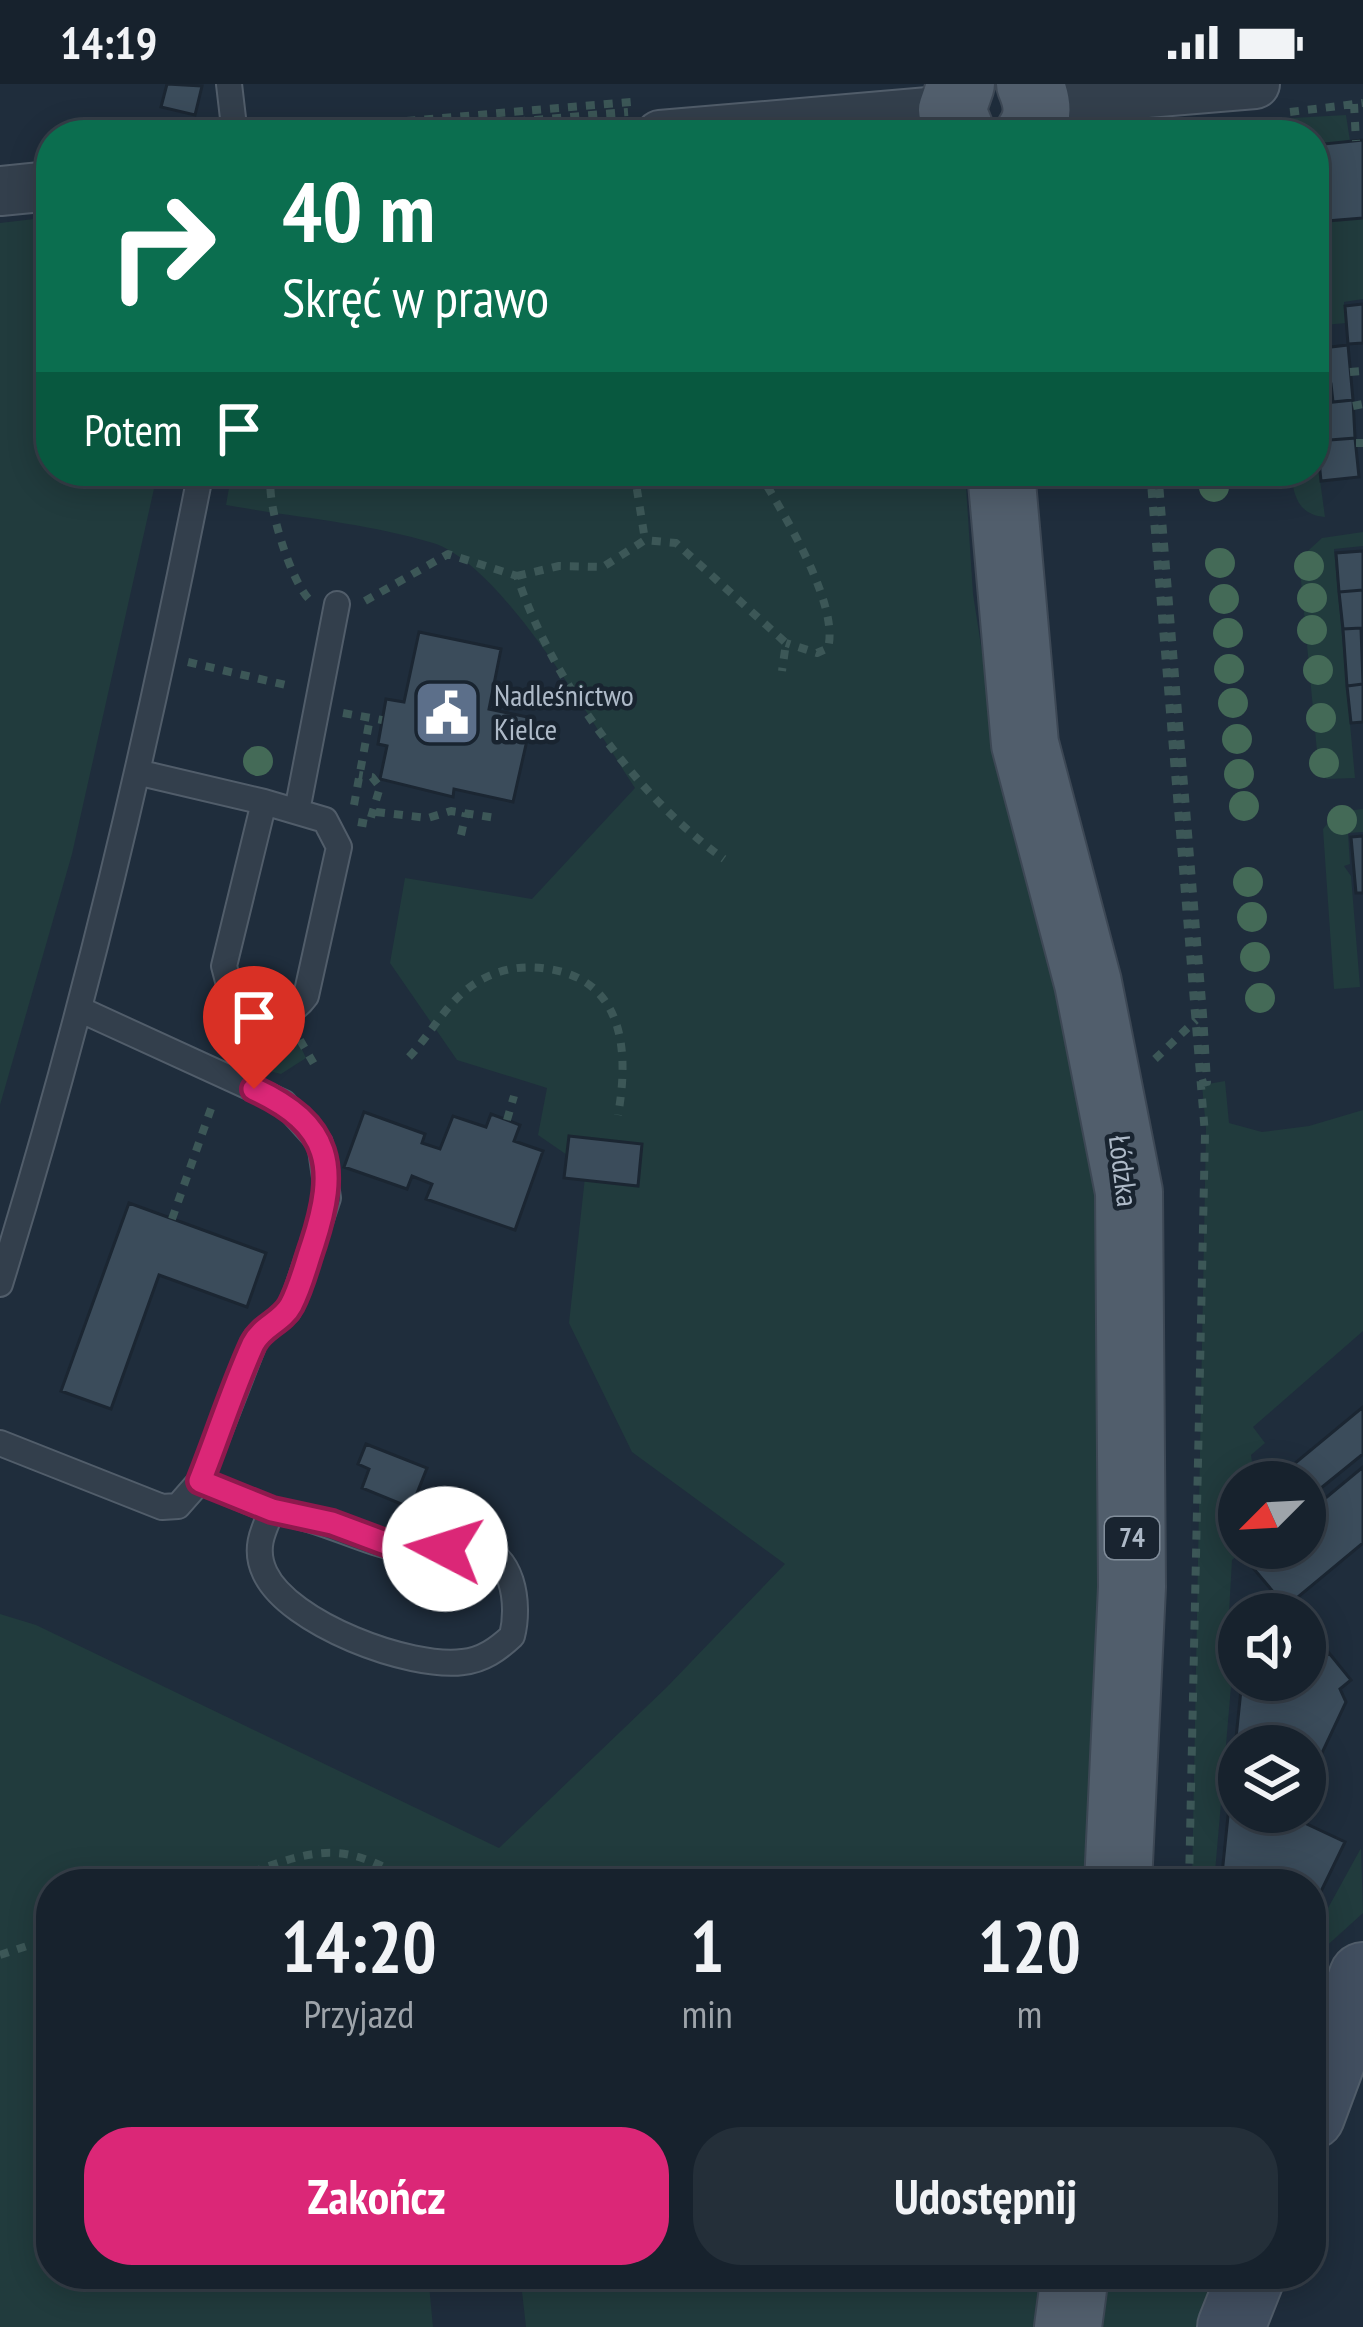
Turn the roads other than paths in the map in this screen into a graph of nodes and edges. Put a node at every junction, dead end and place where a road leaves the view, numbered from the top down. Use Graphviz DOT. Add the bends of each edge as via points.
graph roads {
  1 [pos="229,84"];
  2 [pos="1266,102"];
  3 [pos="1032,107"];
  4 [pos="958,110"];
  5 [pos="653,115"];
  6 [pos="233,120"];
  7 [pos="36,188"];
  8 [pos="0,191"];
  9 [pos="198,486"];
  10 [pos="1002,486"];
  11 [pos="338,604"];
  12 [pos="141,773"];
  13 [pos="264,802"];
  14 [pos="297,812"];
  15 [pos="80,1009"];
  16 [pos="0,1284"];
  17 [pos="0,1443"];
  18 [pos="200,1481"];
  19 [pos="272,1510"];
  20 [pos="1119,1869"];
  21 [pos="1363,1972"];
  22 [pos="1326,1991"];
  23 [pos="1326,2074"];
  24 [pos="1073,2289"];
  25 [pos="1246,2289"];
  26 [pos="1068,2327"];
  27 [pos="1231,2327"];
  1 -- 6 [label="lane"];
  2 -- 3 [label="street"];
  4 -- 5 [label="street"];
  7 -- 8 [label="street"];
  9 -- 12 [label="lane"];
  10 -- 20 [label="main road, Łódzka / 74" via="1025,744 1088,982 1129,1192 1132,1587"];
  11 -- 14 [label="lane"];
  12 -- 13 [label="lane"];
  12 -- 15 [label="lane"];
  13 -- 14 [label="lane"];
  13 -- 14 [label="lane" via="224,966 234,1004 266,1017 306,996 339,847 326,820"];
  15 -- 16 [label="lane"];
  15 -- 18 [label="lane" via="296,1111 320,1143 329,1184 296,1294 256,1338"];
  17 -- 18 [label="lane" via="162,1507 178,1506"];
  18 -- 19 [label="lane"];
  19 -- 19 [label="lane" via="259,1546 265,1574 311,1619 449,1663 484,1657 512,1636 513,1585 489,1552 404,1550"];
  21 -- 22 [label="street"];
  21 -- 23 [label="street"];
  24 -- 26 [label="main road"];
  25 -- 27 [label="street"];
}
